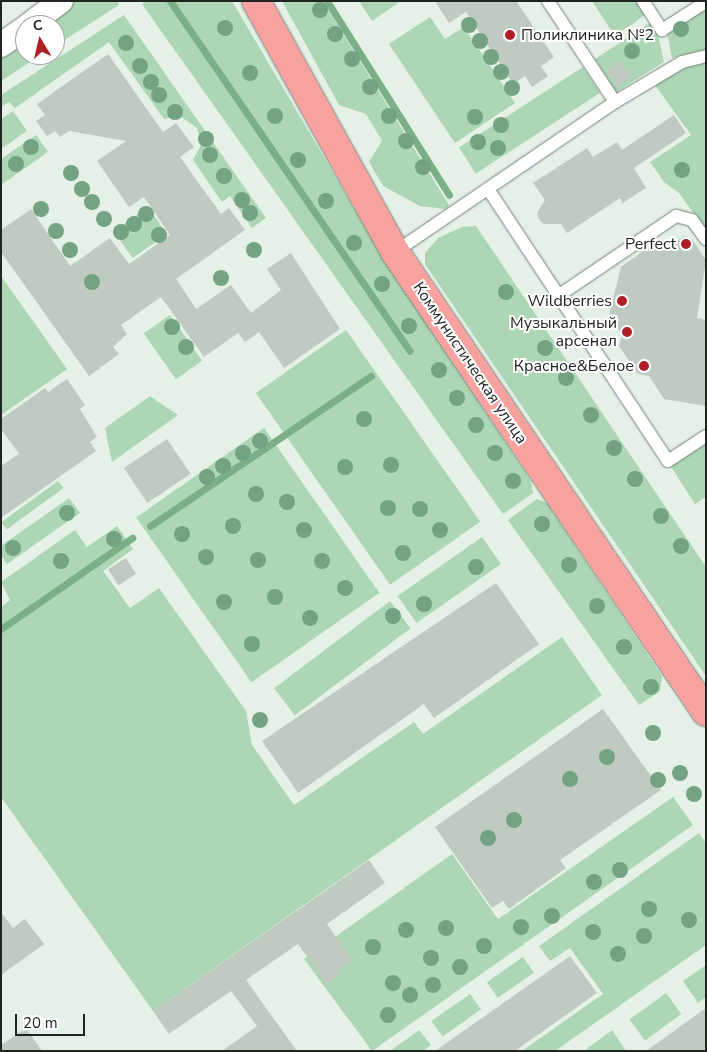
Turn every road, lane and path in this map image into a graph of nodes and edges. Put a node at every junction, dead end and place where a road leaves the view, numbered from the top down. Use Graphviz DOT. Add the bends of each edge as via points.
graph roads {
  1 [pos="61,1"];
  2 [pos="256,1"];
  3 [pos="548,1"];
  4 [pos="643,1"];
  5 [pos="706,2"];
  6 [pos="42,15"];
  7 [pos="15,35"];
  8 [pos="1,45"];
  9 [pos="706,56"];
  10 [pos="615,102"];
  11 [pos="488,189"];
  12 [pos="706,239"];
  13 [pos="395,252"];
  14 [pos="558,296"];
  15 [pos="706,436"];
  16 [pos="706,712"];
  1 -- 6 [label="street"];
  2 -- 13 [label="main road, Коммунистическая улица"];
  3 -- 10 [label="lane"];
  4 -- 5 [label="lane" via="662,30"];
  7 -- 8 [label="street"];
  9 -- 10 [label="lane" via="682,62"];
  10 -- 11 [label="lane"];
  11 -- 13 [label="lane"];
  11 -- 14 [label="lane"];
  12 -- 14 [label="lane" via="692,220 676,216"];
  13 -- 16 [label="main road, Коммунистическая улица"];
  14 -- 15 [label="lane" via="668,461"];
}
